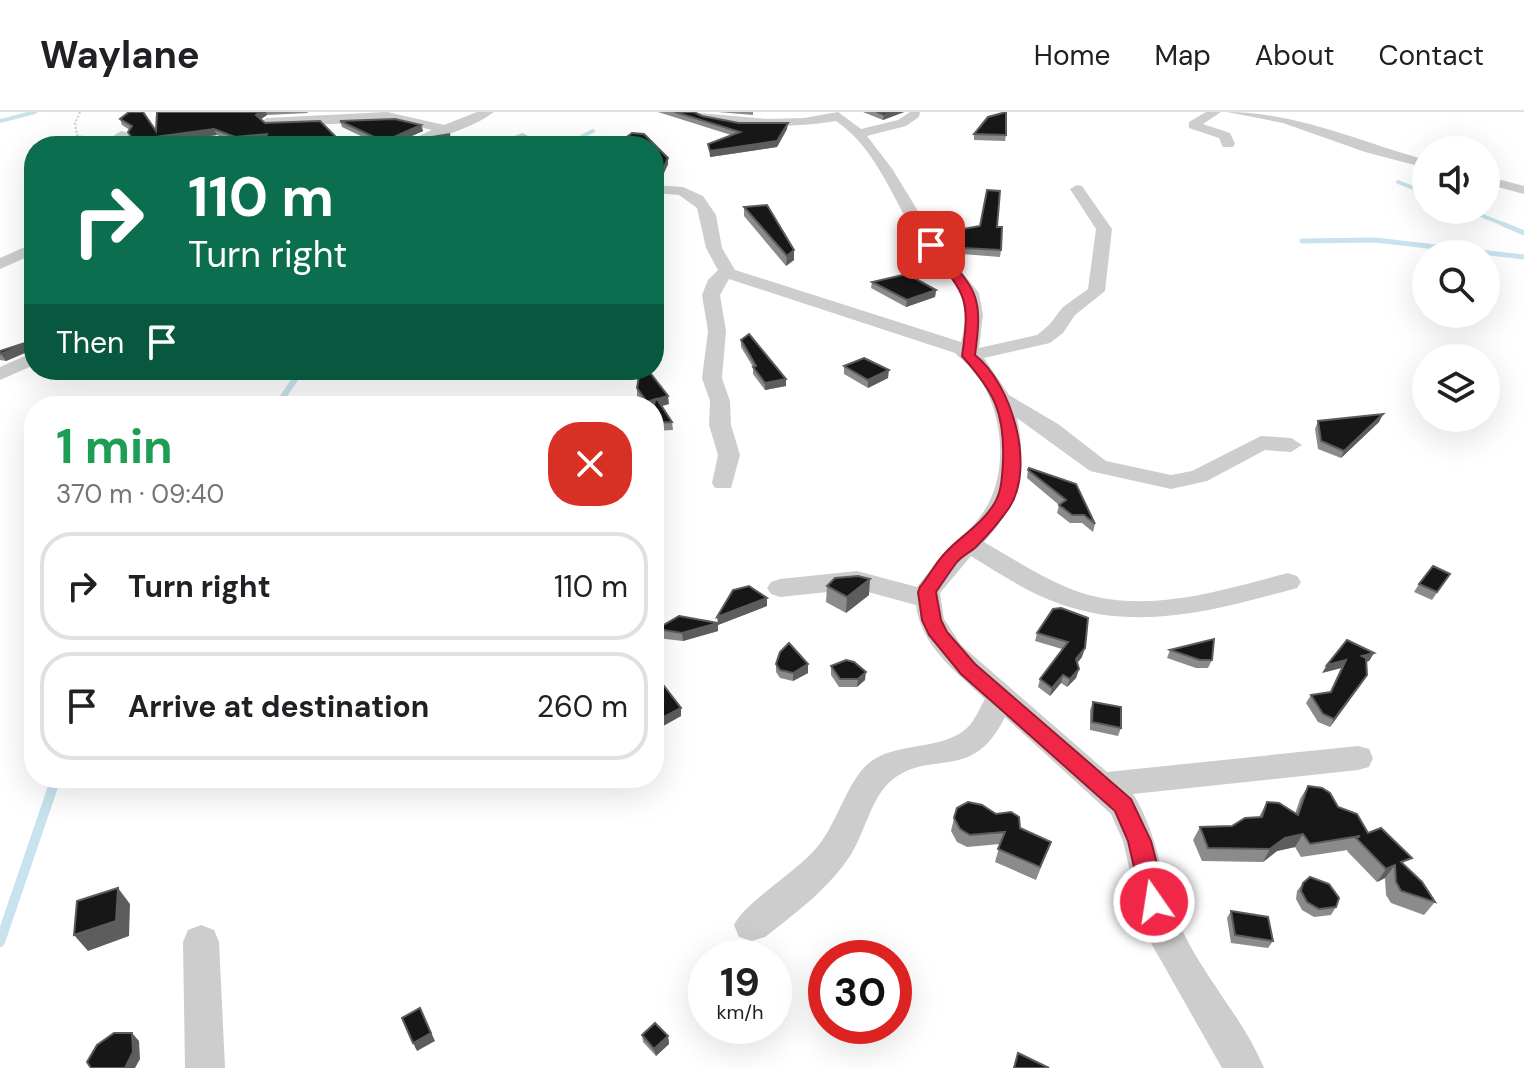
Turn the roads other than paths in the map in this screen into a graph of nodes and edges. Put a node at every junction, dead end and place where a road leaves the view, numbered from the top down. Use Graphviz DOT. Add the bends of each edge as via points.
graph roads {
  1 [pos="351,112"];
  2 [pos="450,112"];
  3 [pos="488,112"];
  4 [pos="695,112"];
  5 [pos="1215,112"];
  6 [pos="1233,112"];
  7 [pos="834,114"];
  8 [pos="915,114"];
  9 [pos="404,118"];
  10 [pos="419,121"];
  11 [pos="267,122"];
  12 [pos="449,130"];
  13 [pos="126,134"];
  14 [pos="858,134"];
  15 [pos="122,136"];
  16 [pos="432,136"];
  17 [pos="1228,144"];
  18 [pos="1412,160"];
  19 [pos="1500,184"];
  20 [pos="664,189"];
  21 [pos="1077,189"];
  22 [pos="1524,190"];
  23 [pos="24,253"];
  24 [pos="0,264"];
  25 [pos="727,273"];
  26 [pos="968,356"];
  27 [pos="24,363"];
  28 [pos="0,374"];
  29 [pos="1000,398"];
  30 [pos="1291,445"];
  31 [pos="723,483"];
  32 [pos="969,544"];
  33 [pos="1288,582"];
  34 [pos="780,588"];
  35 [pos="927,599"];
  36 [pos="1000,697"];
  37 [pos="1358,758"];
  38 [pos="1102,785"];
  39 [pos="752,925"];
  40 [pos="201,942"];
  41 [pos="205,1068"];
  42 [pos="1244,1068"];
  1 -- 9 [label="street"];
  2 -- 10 [label="street"];
  3 -- 12 [label="street"];
  4 -- 7 [label="street" via="744,121 809,121"];
  5 -- 17 [label="street" via="1193,125 1225,136"];
  6 -- 18 [label="street" via="1292,122"];
  7 -- 14 [label="street"];
  8 -- 14 [label="street" via="902,123"];
  9 -- 10 [label="street"];
  9 -- 11 [label="street"];
  10 -- 12 [label="street"];
  12 -- 16 [label="street"];
  13 -- 15 [label="street"];
  14 -- 26 [label="street" via="931,245 968,289 974,316"];
  19 -- 22 [label="street"];
  20 -- 25 [label="street" via="687,190 699,200 708,215 715,253"];
  21 -- 26 [label="street" via="1104,229 1096,291 1043,339"];
  23 -- 24 [label="street"];
  25 -- 26 [label="street" via="945,342"];
  25 -- 31 [label="street" via="711,295 717,331 712,378 729,455"];
  26 -- 29 [label="street" via="982,367"];
  27 -- 28 [label="street"];
  29 -- 30 [label="street" via="1088,461 1154,480 1199,476 1261,443"];
  29 -- 32 [label="street" via="1011,429 1010,484 1002,505"];
  32 -- 33 [label="street" via="1069,599 1092,606 1200,605"];
  32 -- 35 [label="street" via="953,555"];
  34 -- 35 [label="street" via="857,580"];
  35 -- 36 [label="street" via="939,635"];
  36 -- 38 [label="street"];
  36 -- 39 [label="street" via="978,736 877,774 850,827 819,871"];
  37 -- 38 [label="street"];
  38 -- 42 [label="street" via="1123,805 1133,825 1169,943"];
  40 -- 41 [label="street"];
}
